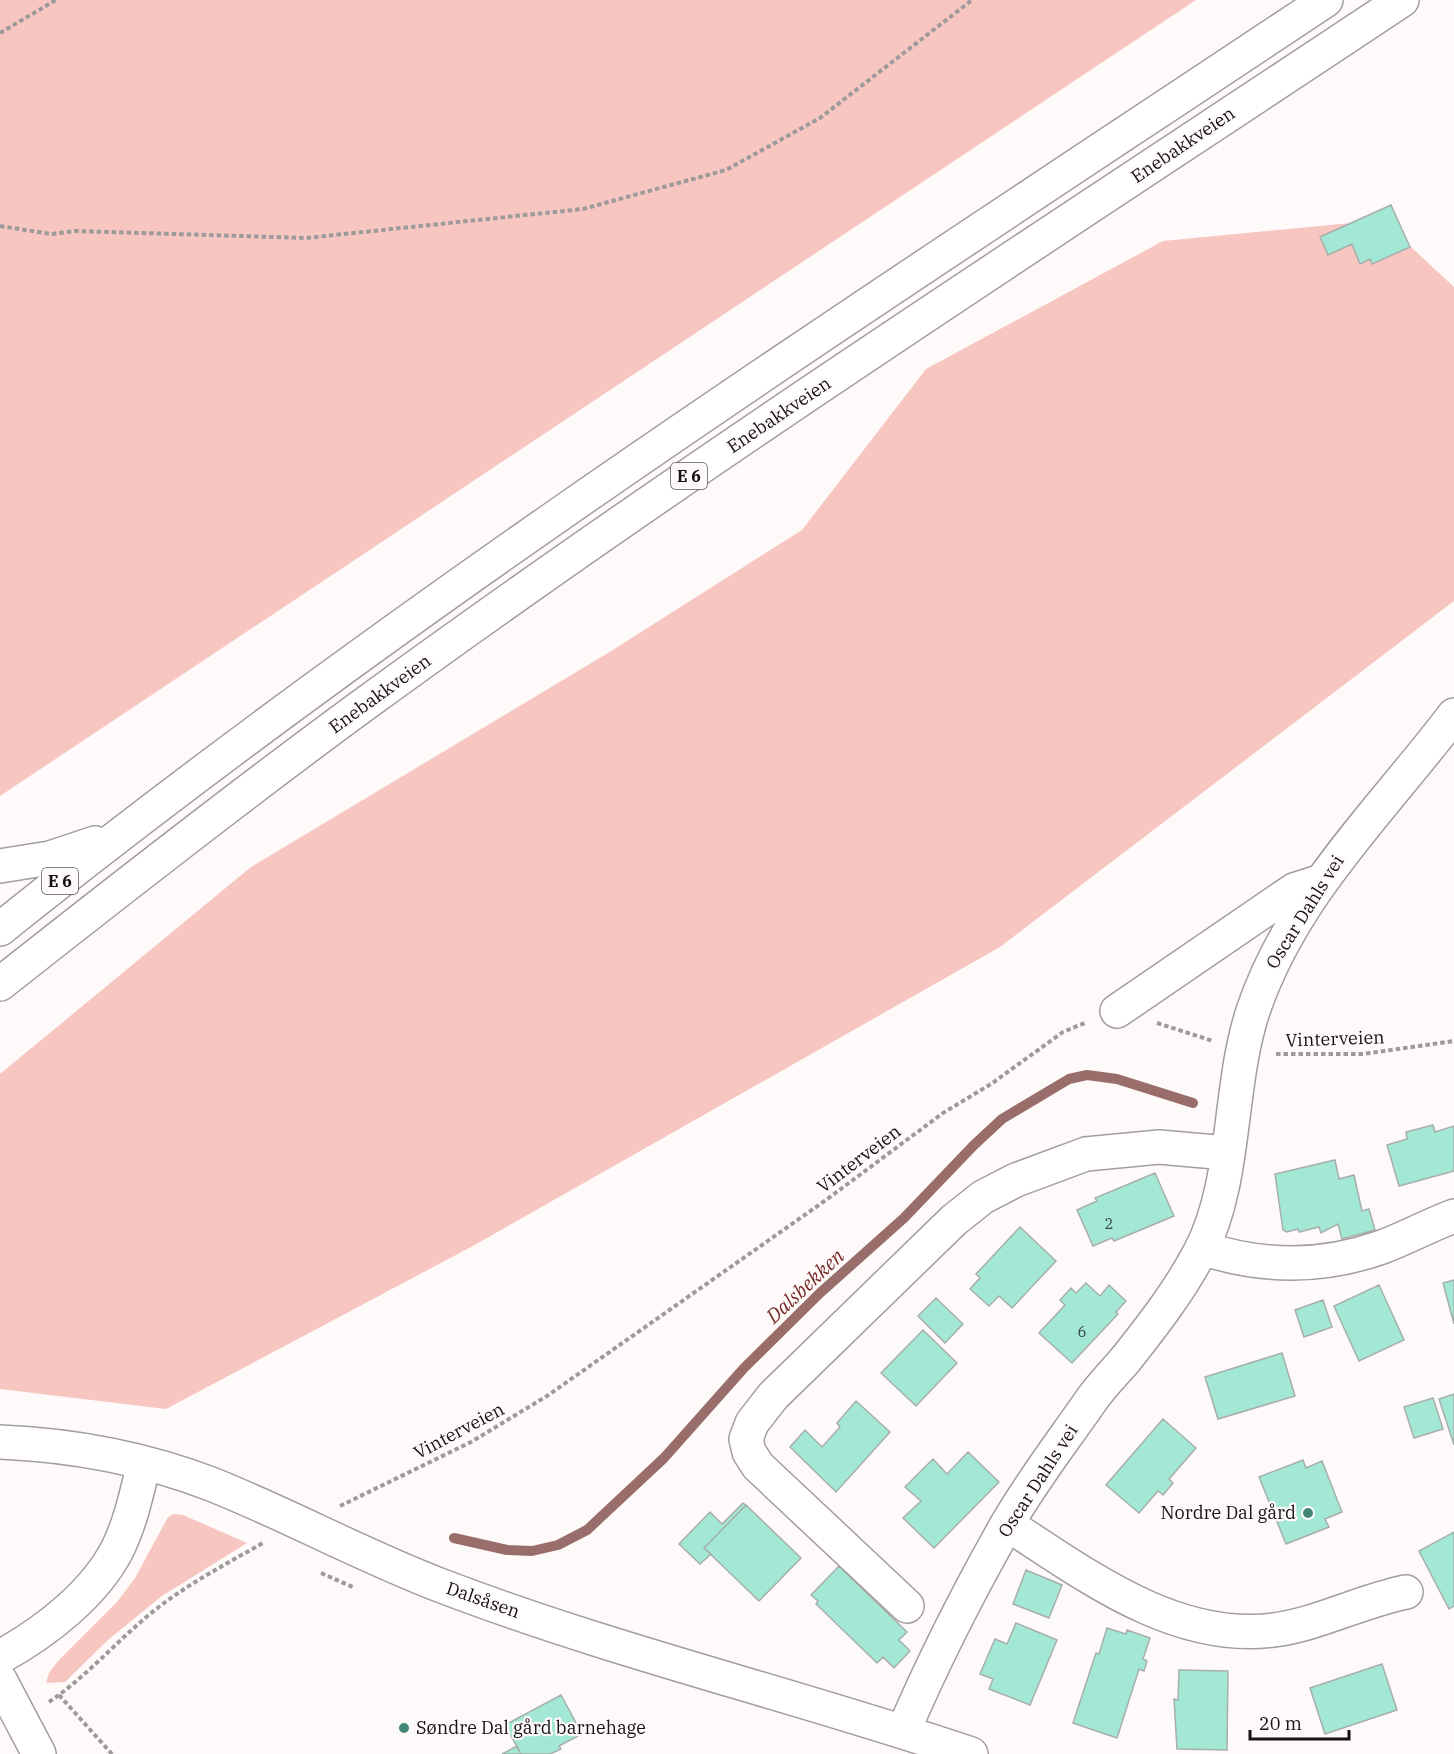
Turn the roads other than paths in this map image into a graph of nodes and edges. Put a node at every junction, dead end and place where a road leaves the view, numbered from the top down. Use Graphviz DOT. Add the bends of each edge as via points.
graph roads {
  1 [pos="1326,0"];
  2 [pos="1401,0"];
  3 [pos="1454,715"];
  4 [pos="122,834"];
  5 [pos="0,866"];
  6 [pos="1322,881"];
  7 [pos="0,929"];
  8 [pos="0,984"];
  9 [pos="1117,1011"];
  10 [pos="1227,1153"];
  11 [pos="1454,1216"];
  12 [pos="1202,1248"];
  13 [pos="0,1442"];
  14 [pos="144,1463"];
  15 [pos="1007,1524"];
  16 [pos="1406,1592"];
  17 [pos="907,1606"];
  18 [pos="0,1657"];
  19 [pos="0,1680"];
  20 [pos="903,1732"];
  21 [pos="39,1754"];
  22 [pos="971,1754"];
  1 -- 4 [label="main road, E 6" via="502,553"];
  2 -- 8 [label="main road, Enebakkveien / E 6" via="900,333 534,583 360,707"];
  3 -- 6 [label="main road, Oscar Dahls vei"];
  4 -- 5 [label="main road, E 6" via="50,858"];
  4 -- 7 [label="main road, E 6"];
  6 -- 9 [label="main road" via="1294,890"];
  6 -- 10 [label="main road, Oscar Dahls vei" via="1270,965 1243,1050"];
  10 -- 12 [label="main road, Oscar Dahls vei" via="1217,1203"];
  10 -- 17 [label="main road" via="1159,1147 1086,1154 983,1197 853,1317 773,1396 752,1423 746,1439 748,1452 758,1466"];
  11 -- 12 [label="main road" via="1351,1257 1313,1263 1264,1262"];
  12 -- 15 [label="main road, Oscar Dahls vei" via="1184,1281 1095,1395"];
  13 -- 14 [label="main road, Dalsåsen" via="87,1449"];
  14 -- 18 [label="main road" via="128,1523 111,1560 64,1612"];
  14 -- 20 [label="main road, Dalsåsen" via="210,1484 442,1586 579,1633"];
  15 -- 16 [label="main road" via="1083,1573 1152,1610 1214,1629 1274,1630"];
  15 -- 20 [label="main road, Oscar Dahls vei" via="958,1614"];
  19 -- 21 [label="main road"];
  20 -- 22 [label="main road, Dalsåsen"];
}
